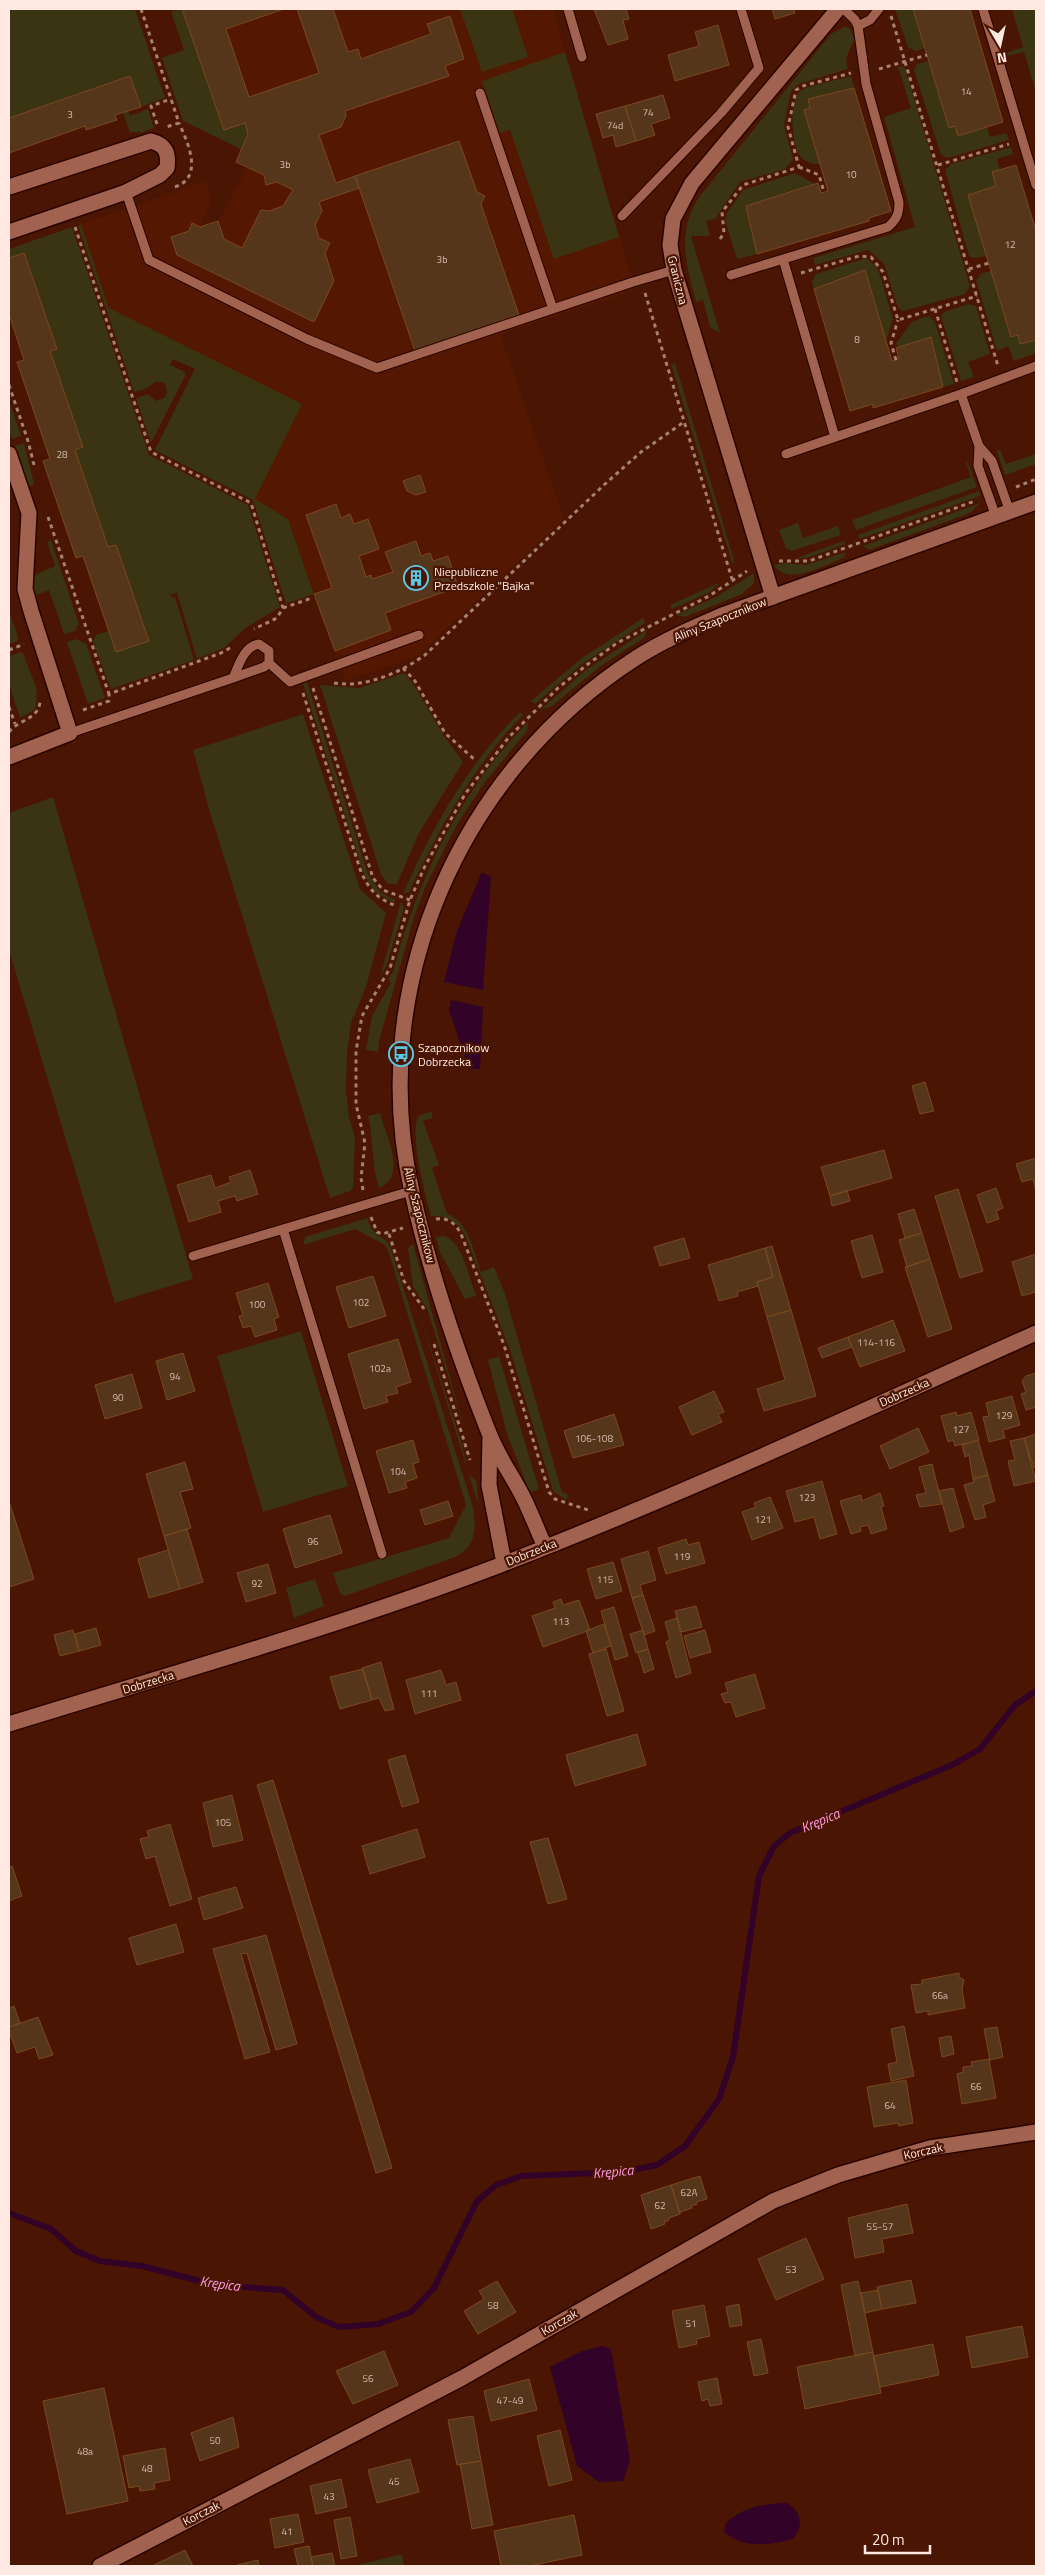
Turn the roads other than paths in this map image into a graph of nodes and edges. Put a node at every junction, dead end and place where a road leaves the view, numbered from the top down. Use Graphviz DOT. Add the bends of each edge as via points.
graph roads {
  1 [pos="568,9"];
  2 [pos="741,9"];
  3 [pos="838,9"];
  4 [pos="844,9"];
  5 [pos="879,9"];
  6 [pos="983,9"];
  7 [pos="858,26"];
  8 [pos="582,57"];
  9 [pos="480,93"];
  10 [pos="1036,185"];
  11 [pos="9,187"];
  12 [pos="126,192"];
  13 [pos="622,216"];
  14 [pos="9,232"];
  15 [pos="783,259"];
  16 [pos="674,270"];
  17 [pos="731,275"];
  18 [pos="553,309"];
  19 [pos="1036,366"];
  20 [pos="961,394"];
  21 [pos="835,437"];
  22 [pos="979,446"];
  23 [pos="9,454"];
  24 [pos="786,454"];
  25 [pos="1036,502"];
  26 [pos="1003,514"];
  27 [pos="773,597"];
  28 [pos="419,635"];
  29 [pos="269,663"];
  30 [pos="233,678"];
  31 [pos="70,733"];
  32 [pos="9,757"];
  33 [pos="412,1191"];
  34 [pos="283,1229"];
  35 [pos="193,1256"];
  36 [pos="1036,1333"];
  37 [pos="490,1436"];
  38 [pos="545,1546"];
  39 [pos="382,1554"];
  40 [pos="504,1563"];
  41 [pos="9,1724"];
  42 [pos="1036,2132"];
  43 [pos="100,2566"];
  1 -- 8 [label="lane"];
  2 -- 13 [label="lane" via="759,68 721,113"];
  3 -- 16 [label="street, Graniczna" via="692,183 673,219 670,245"];
  4 -- 7 [label="lane"];
  5 -- 7 [label="lane" via="870,20"];
  6 -- 10 [label="lane"];
  7 -- 15 [label="lane" via="863,73 899,202 899,213 888,227"];
  9 -- 18 [label="lane"];
  11 -- 12 [label="street" via="150,142 160,144 166,150 168,168"];
  12 -- 14 [label="street"];
  12 -- 18 [label="lane" via="149,260 308,339 377,368"];
  15 -- 17 [label="lane"];
  15 -- 21 [label="lane"];
  16 -- 18 [label="lane"];
  16 -- 27 [label="street, Graniczna"];
  19 -- 20 [label="lane"];
  20 -- 21 [label="lane"];
  20 -- 22 [label="lane"];
  21 -- 24 [label="lane"];
  22 -- 26 [label="lane" via="992,461 1002,491"];
  22 -- 26 [label="lane" via="978,466 988,496"];
  23 -- 31 [label="street" via="28,513 25,588"];
  25 -- 26 [label="street, Aliny Szapocznikow"];
  26 -- 27 [label="street, Aliny Szapocznikow"];
  27 -- 33 [label="street, Aliny Szapocznikow" via="725,614 669,640 638,656 592,690 547,728 524,754 470,829 430,913 407,999 400,1062 400,1098"];
  28 -- 29 [label="lane" via="290,682"];
  29 -- 30 [label="lane"];
  29 -- 30 [label="lane" via="269,651 259,644 253,645 247,650"];
  30 -- 31 [label="lane"];
  31 -- 32 [label="street"];
  33 -- 34 [label="lane"];
  33 -- 37 [label="street, Aliny Szapocznikow" via="451,1326"];
  34 -- 35 [label="lane"];
  34 -- 39 [label="lane"];
  36 -- 38 [label="street, Dobrzecka" via="698,1485"];
  37 -- 38 [label="street, Aliny Szapocznikow" via="526,1502"];
  37 -- 40 [label="street, Aliny Szapocznikow" via="489,1485"];
  38 -- 40 [label="street, Dobrzecka"];
  40 -- 41 [label="street, Dobrzecka" via="305,1633"];
  42 -- 43 [label="street, Korczak" via="969,2141 892,2158 773,2201 454,2383"];
}
